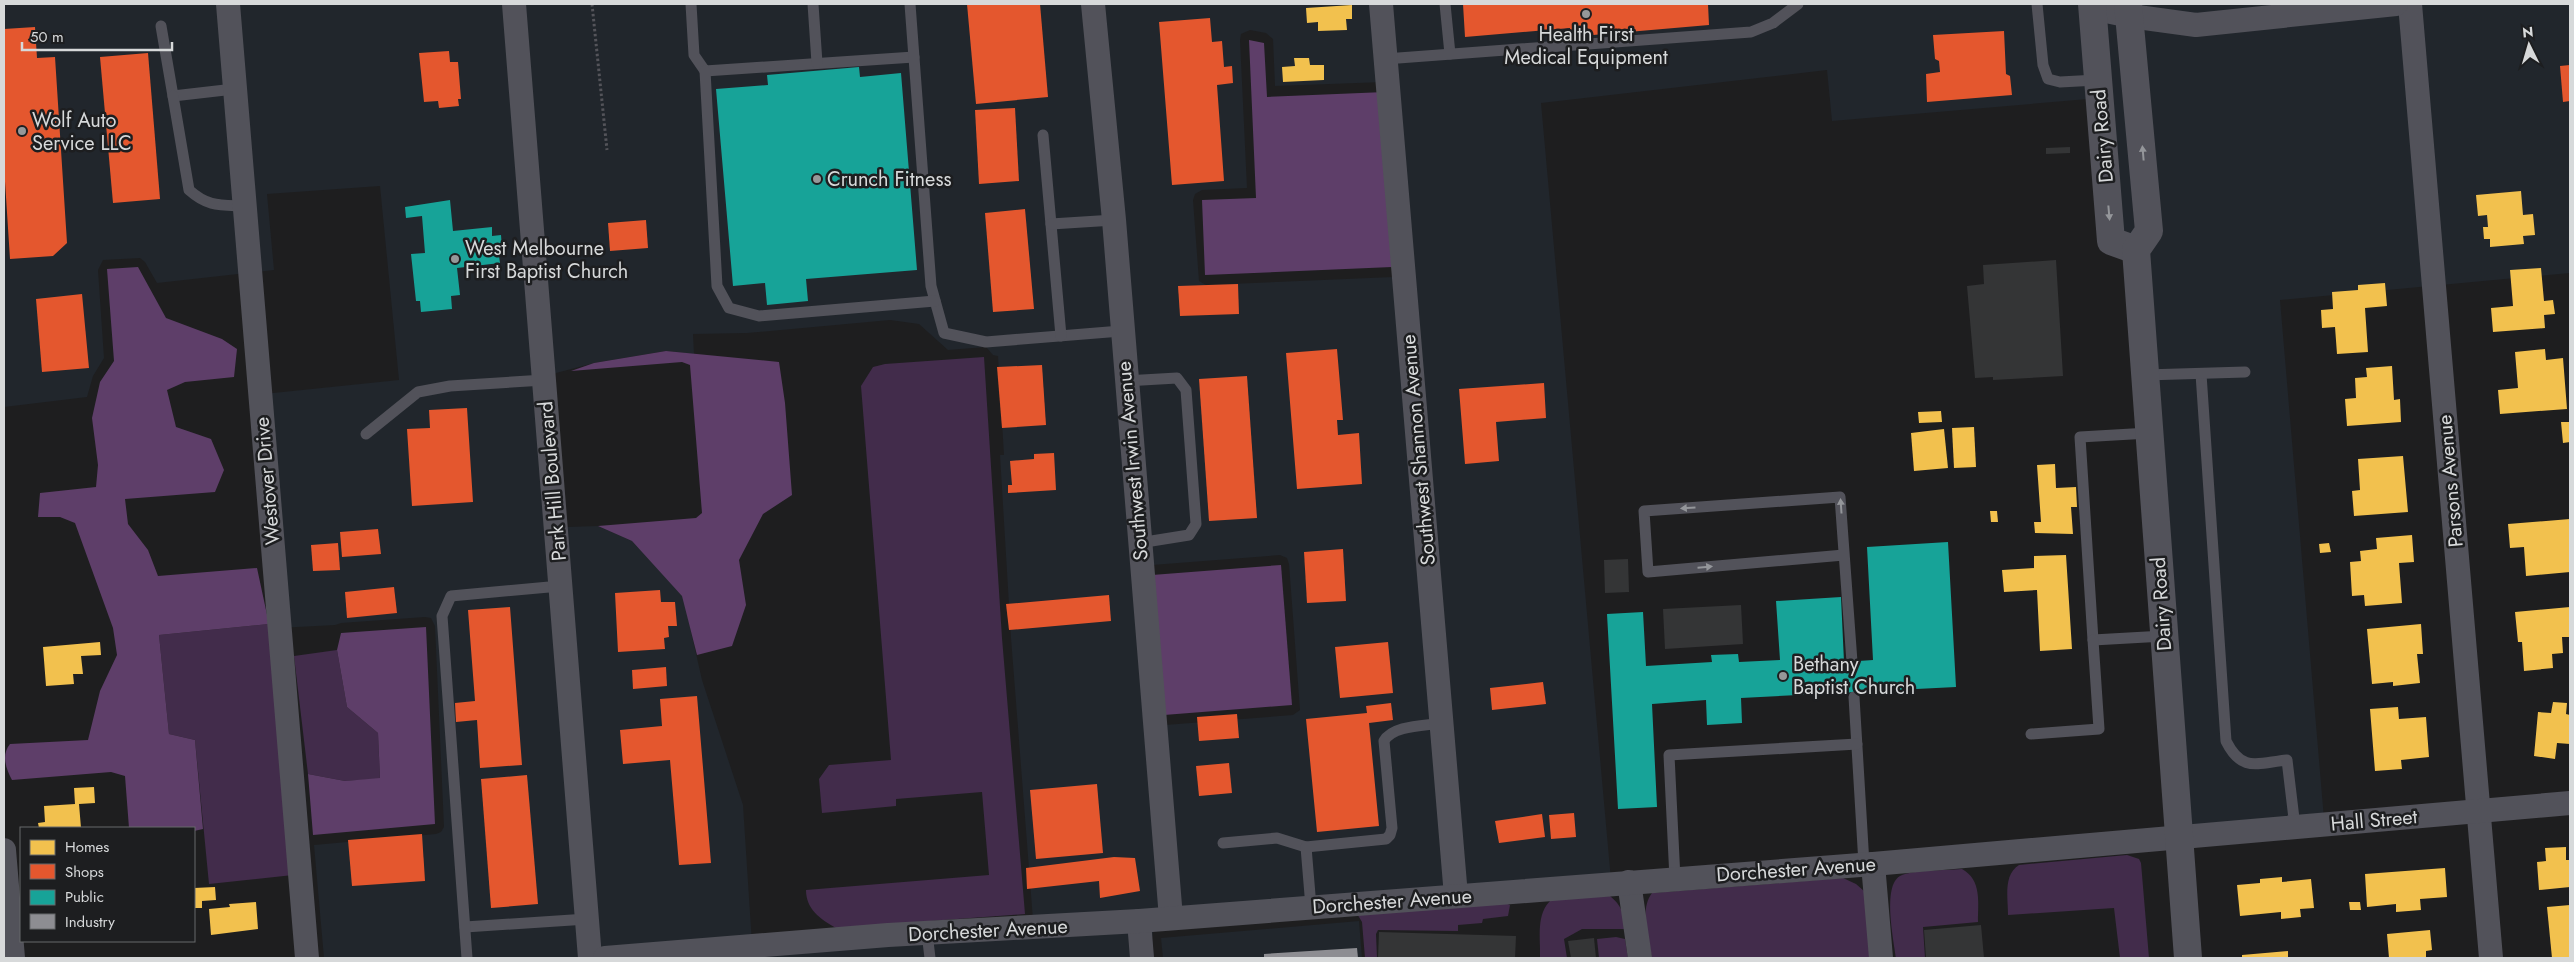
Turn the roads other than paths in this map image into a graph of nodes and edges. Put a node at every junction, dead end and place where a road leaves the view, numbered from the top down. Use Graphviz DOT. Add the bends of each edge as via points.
graph roads {
  1 [pos="228,4"];
  2 [pos="514,4"];
  3 [pos="691,4"];
  4 [pos="813,4"];
  5 [pos="910,4"];
  6 [pos="1093,4"];
  7 [pos="1381,4"];
  8 [pos="1445,4"];
  9 [pos="1798,4"];
  10 [pos="2038,4"];
  11 [pos="2396,4"];
  12 [pos="2410,4"];
  13 [pos="2092,6"];
  14 [pos="2129,10"];
  15 [pos="160,26"];
  16 [pos="1450,54"];
  17 [pos="914,57"];
  18 [pos="1386,59"];
  19 [pos="817,63"];
  20 [pos="705,71"];
  21 [pos="2097,80"];
  22 [pos="234,89"];
  23 [pos="173,96"];
  24 [pos="1043,135"];
  25 [pos="244,206"];
  26 [pos="1114,220"];
  27 [pos="1051,224"];
  28 [pos="2136,250"];
  29 [pos="935,301"];
  30 [pos="1121,330"];
  31 [pos="1061,336"];
  32 [pos="2245,372"];
  33 [pos="2201,374"];
  34 [pos="2145,375"];
  35 [pos="544,380"];
  36 [pos="1125,381"];
  37 [pos="2149,433"];
  38 [pos="366,434"];
  39 [pos="1139,542"];
  40 [pos="1844,555"];
  41 [pos="560,586"];
  42 [pos="2164,636"];
  43 [pos="2094,640"];
  44 [pos="1852,662"];
  45 [pos="1854,696"];
  46 [pos="1442,723"];
  47 [pos="2031,734"];
  48 [pos="1857,744"];
  49 [pos="2570,803"];
  50 [pos="2478,811"];
  51 [pos="2295,827"];
  52 [pos="2178,837"];
  53 [pos="1224,843"];
  54 [pos="1306,847"];
  55 [pos="4,850"];
  56 [pos="1869,864"];
  57 [pos="1675,879"];
  58 [pos="1629,882"];
  59 [pos="1456,896"];
  60 [pos="1311,907"];
  61 [pos="1171,918"];
  62 [pos="587,919"];
  63 [pos="1139,922"];
  64 [pos="465,927"];
  65 [pos="927,933"];
  66 [pos="13,958"];
  67 [pos="307,958"];
  68 [pos="468,958"];
  69 [pos="590,958"];
  70 [pos="605,958"];
  71 [pos="930,958"];
  72 [pos="1142,958"];
  73 [pos="1640,958"];
  74 [pos="1881,958"];
  75 [pos="2188,958"];
  76 [pos="2491,958"];
  1 -- 22 [label="street, Westover Drive"];
  2 -- 35 [label="street, Park Hill Boulevard"];
  3 -- 20 [label="lane" via="694,55"];
  4 -- 19 [label="lane"];
  5 -- 17 [label="lane"];
  6 -- 26 [label="street, Southwest Irwin Avenue"];
  7 -- 18 [label="street, Southwest Shannon Avenue"];
  8 -- 16 [label="lane"];
  9 -- 16 [label="lane" via="1773,23 1751,32"];
  10 -- 21 [label="lane" via="2043,66 2048,79 2060,82"];
  11 -- 14 [label="street" via="2196,25"];
  12 -- 50 [label="street, Parsons Avenue"];
  13 -- 14 [label="street"];
  13 -- 21 [label="street, Dairy Road"];
  28 -- 14 [label="street, Dairy Road, one-way" via="2149,231"];
  15 -- 23 [label="lane"];
  16 -- 18 [label="lane"];
  17 -- 19 [label="lane"];
  17 -- 29 [label="lane" via="931,286"];
  18 -- 46 [label="street, Southwest Shannon Avenue"];
  19 -- 20 [label="lane"];
  20 -- 29 [label="lane" via="717,286 729,308 760,316"];
  21 -- 28 [label="street, Dairy Road, one-way" via="2111,241"];
  22 -- 23 [label="lane"];
  22 -- 25 [label="street, Westover Drive"];
  23 -- 25 [label="lane" via="188,190 213,205"];
  24 -- 27 [label="lane"];
  25 -- 67 [label="street, Westover Drive"];
  26 -- 27 [label="lane"];
  26 -- 30 [label="street, Southwest Irwin Avenue"];
  27 -- 31 [label="lane"];
  28 -- 34 [label="street, Dairy Road"];
  29 -- 31 [label="lane" via="944,333 986,342"];
  30 -- 31 [label="lane"];
  30 -- 36 [label="street, Southwest Irwin Avenue"];
  32 -- 33 [label="lane"];
  33 -- 34 [label="lane"];
  33 -- 51 [label="lane" via="2226,741 2232,753 2243,763 2287,760"];
  34 -- 37 [label="street, Dairy Road"];
  35 -- 38 [label="lane" via="450,386 418,392"];
  35 -- 41 [label="street, Park Hill Boulevard"];
  36 -- 39 [label="street, Southwest Irwin Avenue"];
  36 -- 39 [label="lane" via="1177,378 1186,390 1196,524 1189,535"];
  37 -- 42 [label="street, Dairy Road"];
  37 -- 43 [label="lane" via="2080,437"];
  39 -- 61 [label="street, Southwest Irwin Avenue"];
  40 -- 40 [label="lane, one-way" via="1840,496 1644,511 1648,572"];
  40 -- 44 [label="lane"];
  41 -- 62 [label="street, Park Hill Boulevard"];
  41 -- 64 [label="lane" via="451,596 442,616"];
  42 -- 43 [label="lane"];
  42 -- 52 [label="street, Dairy Road"];
  43 -- 47 [label="lane" via="2099,729"];
  45 -- 48 [label="lane"];
  46 -- 54 [label="lane" via="1394,731 1384,741 1392,828 1386,839"];
  46 -- 59 [label="street, Southwest Shannon Avenue"];
  48 -- 56 [label="lane"];
  48 -- 57 [label="lane" via="1669,756"];
  49 -- 50 [label="street, Hall Street"];
  50 -- 51 [label="street, Hall Street"];
  50 -- 76 [label="street, Parsons Avenue"];
  51 -- 52 [label="street, Hall Street"];
  52 -- 56 [label="street, Dorchester Avenue"];
  52 -- 75 [label="street, Dairy Road"];
  53 -- 54 [label="lane" via="1277,838"];
  54 -- 60 [label="lane"];
  55 -- 66 [label="street"];
  56 -- 57 [label="street, Dorchester Avenue"];
  56 -- 74 [label="street"];
  57 -- 58 [label="street, Dorchester Avenue"];
  58 -- 59 [label="street, Dorchester Avenue"];
  58 -- 73 [label="street"];
  59 -- 60 [label="street, Dorchester Avenue"];
  60 -- 61 [label="street, Dorchester Avenue"];
  61 -- 63 [label="street, Dorchester Avenue"];
  62 -- 64 [label="lane"];
  62 -- 69 [label="street, Park Hill Boulevard"];
  63 -- 65 [label="street, Dorchester Avenue"];
  63 -- 72 [label="street"];
  64 -- 68 [label="lane"];
  65 -- 70 [label="street, Dorchester Avenue"];
  65 -- 71 [label="lane"];
}
